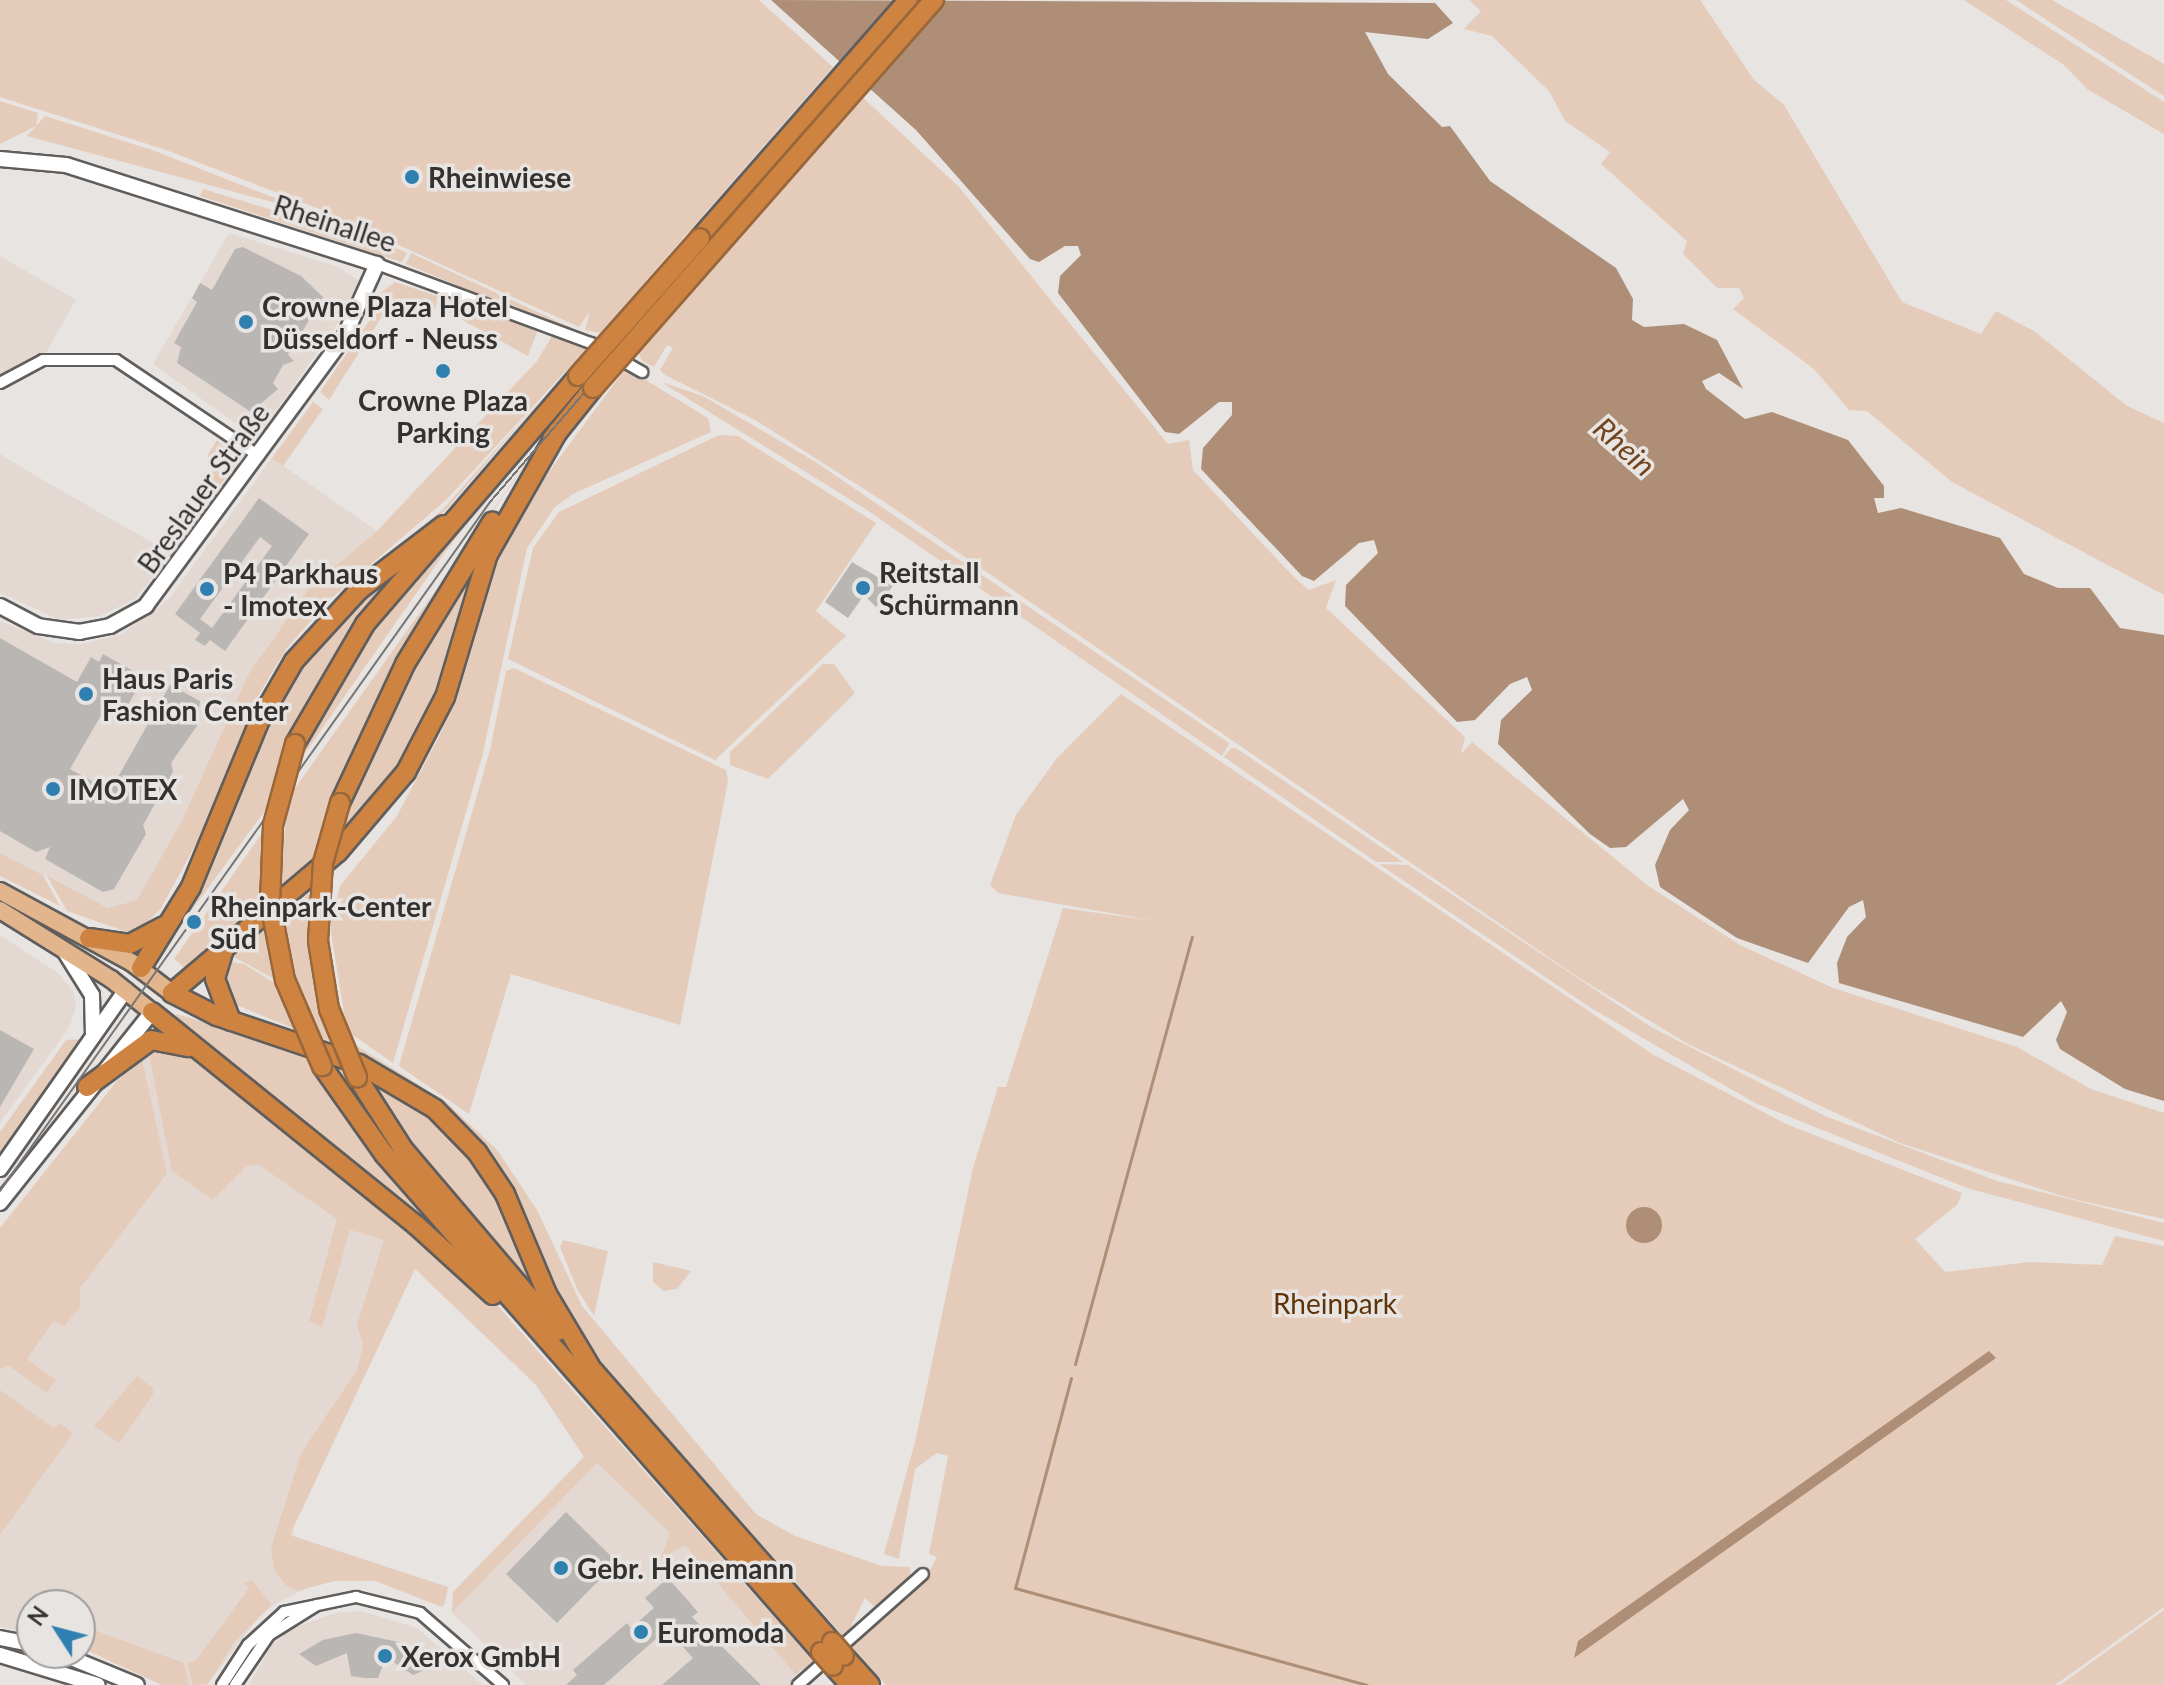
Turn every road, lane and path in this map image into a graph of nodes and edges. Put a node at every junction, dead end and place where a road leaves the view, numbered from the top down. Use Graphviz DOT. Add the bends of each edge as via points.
graph roads {
  1 [pos="908,0"];
  2 [pos="934,0"];
  3 [pos="0,159"];
  4 [pos="377,264"];
  5 [pos="642,372"];
  6 [pos="585,382"];
  7 [pos="0,383"];
  8 [pos="558,431"];
  9 [pos="259,456"];
  10 [pos="444,525"];
  11 [pos="0,606"];
  12 [pos="0,891"];
  13 [pos="0,910"];
  14 [pos="175,916"];
  15 [pos="89,938"];
  16 [pos="225,947"];
  17 [pos="63,949"];
  18 [pos="147,978"];
  19 [pos="126,990"];
  20 [pos="172,993"];
  21 [pos="152,1012"];
  22 [pos="231,1021"];
  23 [pos="93,1039"];
  24 [pos="195,1050"];
  25 [pos="87,1087"];
  26 [pos="0,1169"];
  27 [pos="0,1203"];
  28 [pos="565,1361"];
  29 [pos="590,1366"];
  30 [pos="923,1574"];
  31 [pos="322,1602"];
  32 [pos="833,1654"];
  33 [pos="0,1655"];
  34 [pos="96,1668"];
  35 [pos="98,1685"];
  36 [pos="137,1685"];
  37 [pos="222,1685"];
  38 [pos="235,1685"];
  39 [pos="503,1685"];
  40 [pos="798,1685"];
  41 [pos="850,1685"];
  42 [pos="870,1685"];
  1 -- 6 [label="highway, bridge"];
  2 -- 6 [label="highway, bridge"];
  3 -- 4 [label="street, Rheinallee" via="66,165"];
  4 -- 5 [label="street, Rheinallee" via="591,343"];
  4 -- 9 [label="street, Breslauer Straße" via="344,337"];
  6 -- 8 [label="highway"];
  6 -- 10 [label="highway"];
  7 -- 9 [label="street" via="46,360 116,360"];
  8 -- 16 [label="highway" via="488,554 445,697 406,772 338,852"];
  8 -- 29 [label="highway, bridge" via="479,541 419,641 340,803 323,863 318,941 329,1009 357,1077 413,1161"];
  9 -- 11 [label="street, Breslauer Straße" via="163,588 135,614 106,627 66,632"];
  10 -- 14 [label="highway" via="359,590 294,661 260,720"];
  10 -- 28 [label="highway, bridge" via="329,677 295,744 273,825 270,903 285,980 322,1066 384,1154"];
  12 -- 15 [label="main road"];
  13 -- 17 [label="main road"];
  14 -- 15 [label="highway" via="140,942"];
  14 -- 18 [label="highway"];
  15 -- 18 [label="main road"];
  16 -- 20 [label="highway"];
  16 -- 22 [label="highway" via="215,979"];
  17 -- 19 [label="main road"];
  17 -- 23 [label="street" via="92,995"];
  18 -- 19 [label="main road"];
  18 -- 20 [label="main road"];
  18 -- 21 [label="main road"];
  19 -- 21 [label="main road"];
  19 -- 23 [label="street"];
  20 -- 21 [label="main road"];
  20 -- 22 [label="highway"];
  21 -- 24 [label="highway"];
  21 -- 25 [label="street"];
  22 -- 29 [label="highway" via="387,1077 456,1128 505,1194 547,1294"];
  23 -- 26 [label="street"];
  24 -- 25 [label="highway" via="151,1040"];
  24 -- 28 [label="highway" via="416,1225 548,1353"];
  25 -- 27 [label="street"];
  28 -- 32 [label="highway"];
  29 -- 32 [label="highway"];
  30 -- 40 [label="street"];
  31 -- 37 [label="street" via="302,1604 271,1621"];
  31 -- 38 [label="street" via="269,1635"];
  31 -- 39 [label="street" via="372,1597 401,1605 449,1634"];
  32 -- 41 [label="highway"];
  32 -- 42 [label="highway"];
  33 -- 35 [label="street"];
  34 -- 36 [label="street"];
}
